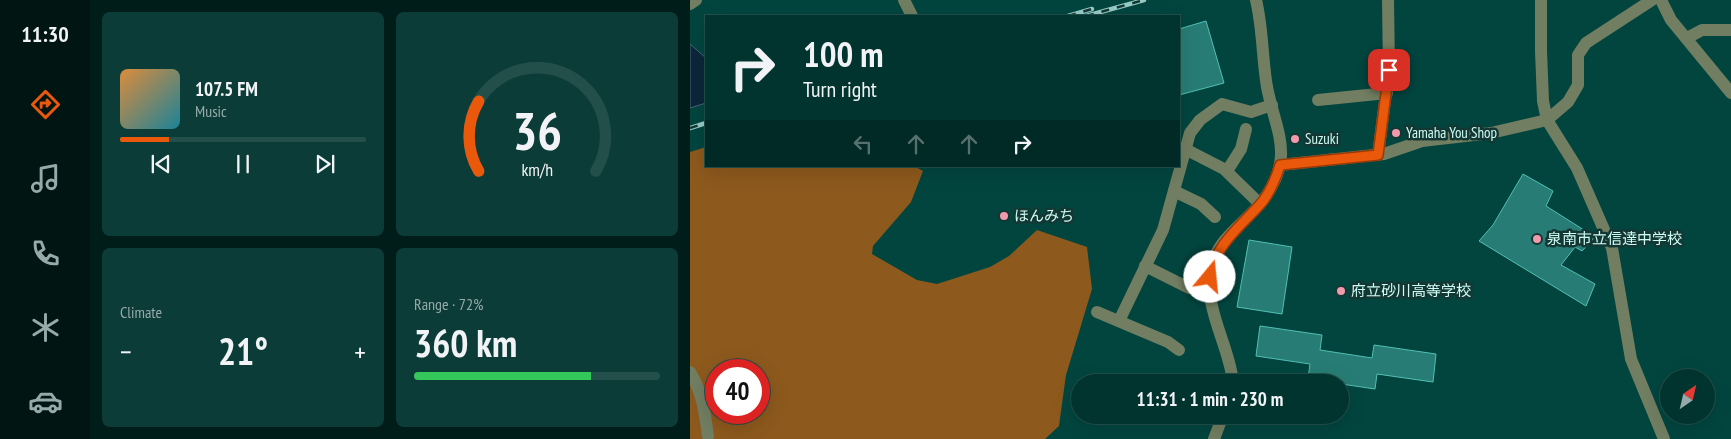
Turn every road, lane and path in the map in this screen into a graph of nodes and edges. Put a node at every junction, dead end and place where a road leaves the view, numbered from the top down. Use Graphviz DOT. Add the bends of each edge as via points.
graph roads {
  1 [pos="696,0"];
  2 [pos="904,0"];
  3 [pos="1256,0"];
  4 [pos="1388,0"];
  5 [pos="1541,0"];
  6 [pos="1652,0"];
  7 [pos="1660,0"];
  8 [pos="690,4"];
  9 [pos="912,15"];
  10 [pos="1731,30"];
  11 [pos="1688,38"];
  12 [pos="1387,93"];
  13 [pos="1731,93"];
  14 [pos="1318,100"];
  15 [pos="1272,105"];
  16 [pos="1547,120"];
  17 [pos="1246,129"];
  18 [pos="1185,149"];
  19 [pos="1378,155"];
  20 [pos="1280,165"];
  21 [pos="1227,171"];
  22 [pos="1174,191"];
  23 [pos="1260,204"];
  24 [pos="1215,217"];
  25 [pos="1146,266"];
  26 [pos="1189,288"];
  27 [pos="1097,312"];
  28 [pos="1120,322"];
  29 [pos="1179,350"];
  30 [pos="690,372"];
  31 [pos="1232,374"];
  32 [pos="1220,424"];
  33 [pos="708,436"];
  34 [pos="1214,439"];
  35 [pos="1664,439"];
  1 -- 8 [label="street"];
  2 -- 9 [label="street"];
  3 -- 15 [label="street"];
  4 -- 12 [label="street"];
  5 -- 16 [label="street"];
  6 -- 16 [label="street" via="1586,43 1578,56 1578,85 1568,102"];
  7 -- 11 [label="street" via="1671,20"];
  10 -- 11 [label="street" via="1702,30"];
  11 -- 13 [label="street"];
  12 -- 14 [label="street"];
  12 -- 19 [label="street"];
  15 -- 18 [label="street" via="1251,112 1222,104 1200,120 1190,133"];
  15 -- 20 [label="street" via="1281,135"];
  16 -- 19 [label="street" via="1491,133 1422,141"];
  16 -- 35 [label="street" via="1577,168 1612,248 1631,359"];
  17 -- 21 [label="street" via="1241,149"];
  18 -- 21 [label="street"];
  18 -- 22 [label="street"];
  19 -- 20 [label="street"];
  20 -- 23 [label="street"];
  21 -- 23 [label="street"];
  22 -- 24 [label="street" via="1200,204"];
  22 -- 25 [label="street" via="1163,230"];
  23 -- 31 [label="street" via="1220,247 1211,270 1212,310 1229,356"];
  25 -- 26 [label="street"];
  25 -- 28 [label="street"];
  27 -- 28 [label="street"];
  28 -- 29 [label="street" via="1168,342"];
  30 -- 33 [label="street" via="698,386"];
  32 -- 34 [label="street"];
}
